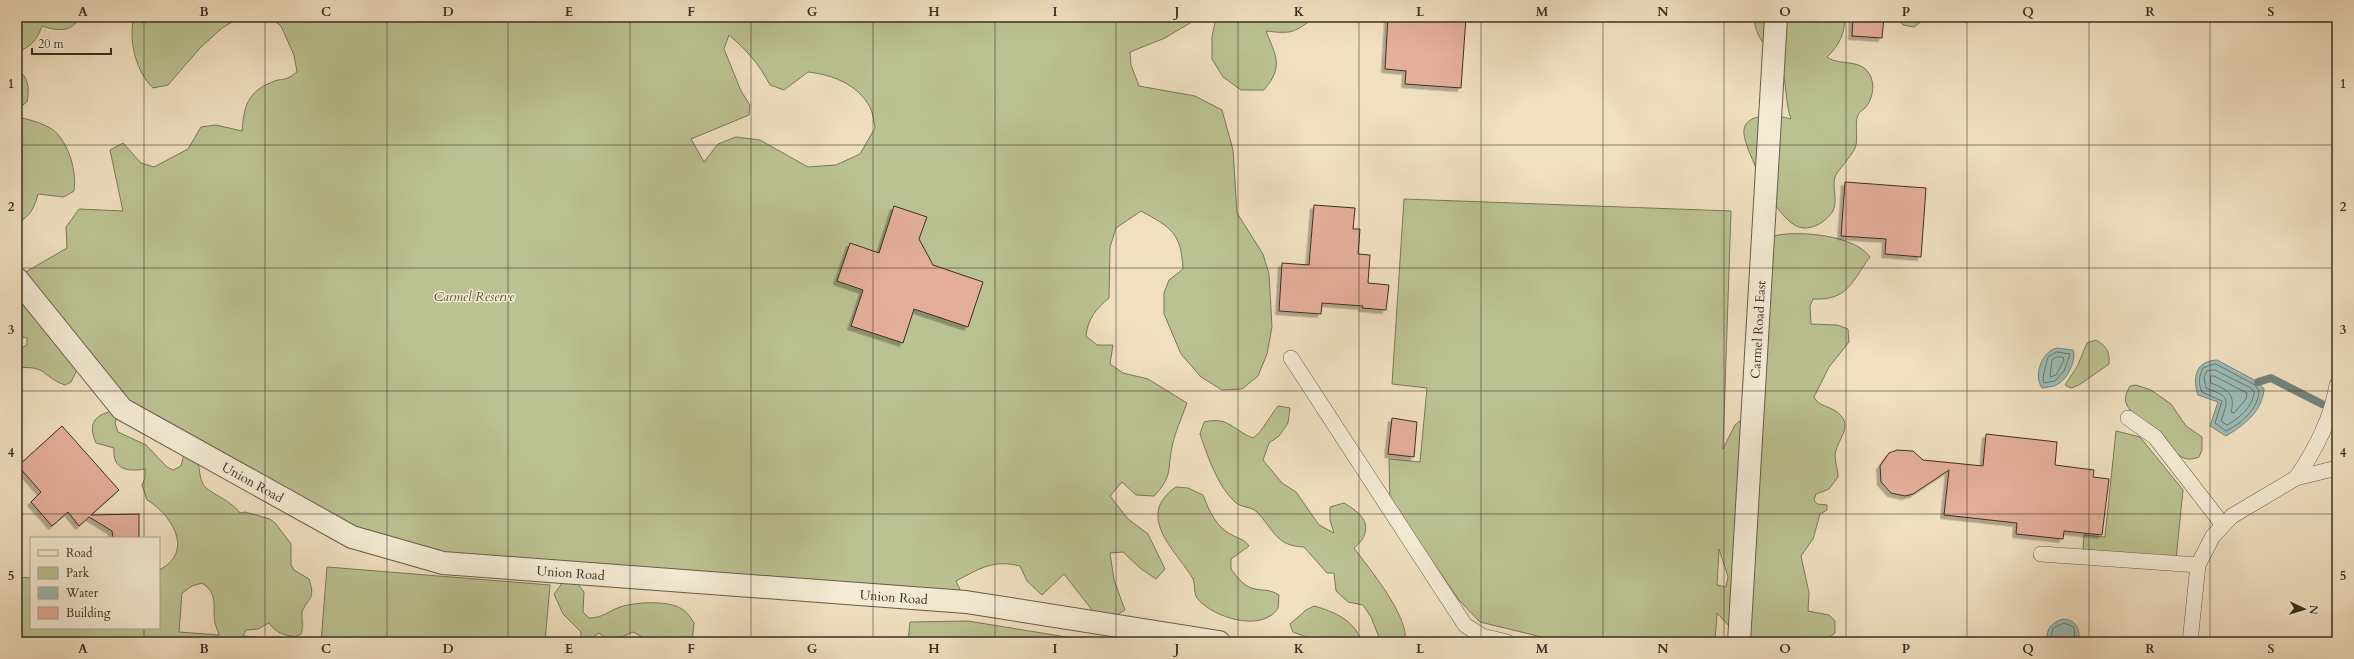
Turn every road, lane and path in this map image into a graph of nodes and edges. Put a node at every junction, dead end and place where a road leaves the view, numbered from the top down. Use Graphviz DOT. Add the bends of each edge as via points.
graph roads {
  1 [pos="1776,17"];
  2 [pos="17,279"];
  3 [pos="1291,358"];
  4 [pos="2337,385"];
  5 [pos="2128,418"];
  6 [pos="2337,468"];
  7 [pos="2296,478"];
  8 [pos="2223,525"];
  9 [pos="2041,554"];
  10 [pos="2198,565"];
  11 [pos="1219,642"];
  12 [pos="1507,642"];
  13 [pos="1739,642"];
  14 [pos="2190,642"];
  1 -- 13 [label="street, Carmel Road East"];
  2 -- 11 [label="street, Union Road" via="122,409 352,537 443,562 966,602"];
  3 -- 12 [label="lane" via="1465,625 1482,636"];
  4 -- 7 [label="lane" via="2327,424 2314,453"];
  5 -- 8 [label="lane" via="2155,437"];
  6 -- 7 [label="lane"];
  7 -- 8 [label="lane" via="2232,516"];
  8 -- 10 [label="lane" via="2213,536"];
  9 -- 10 [label="lane"];
  10 -- 14 [label="lane"];
}
